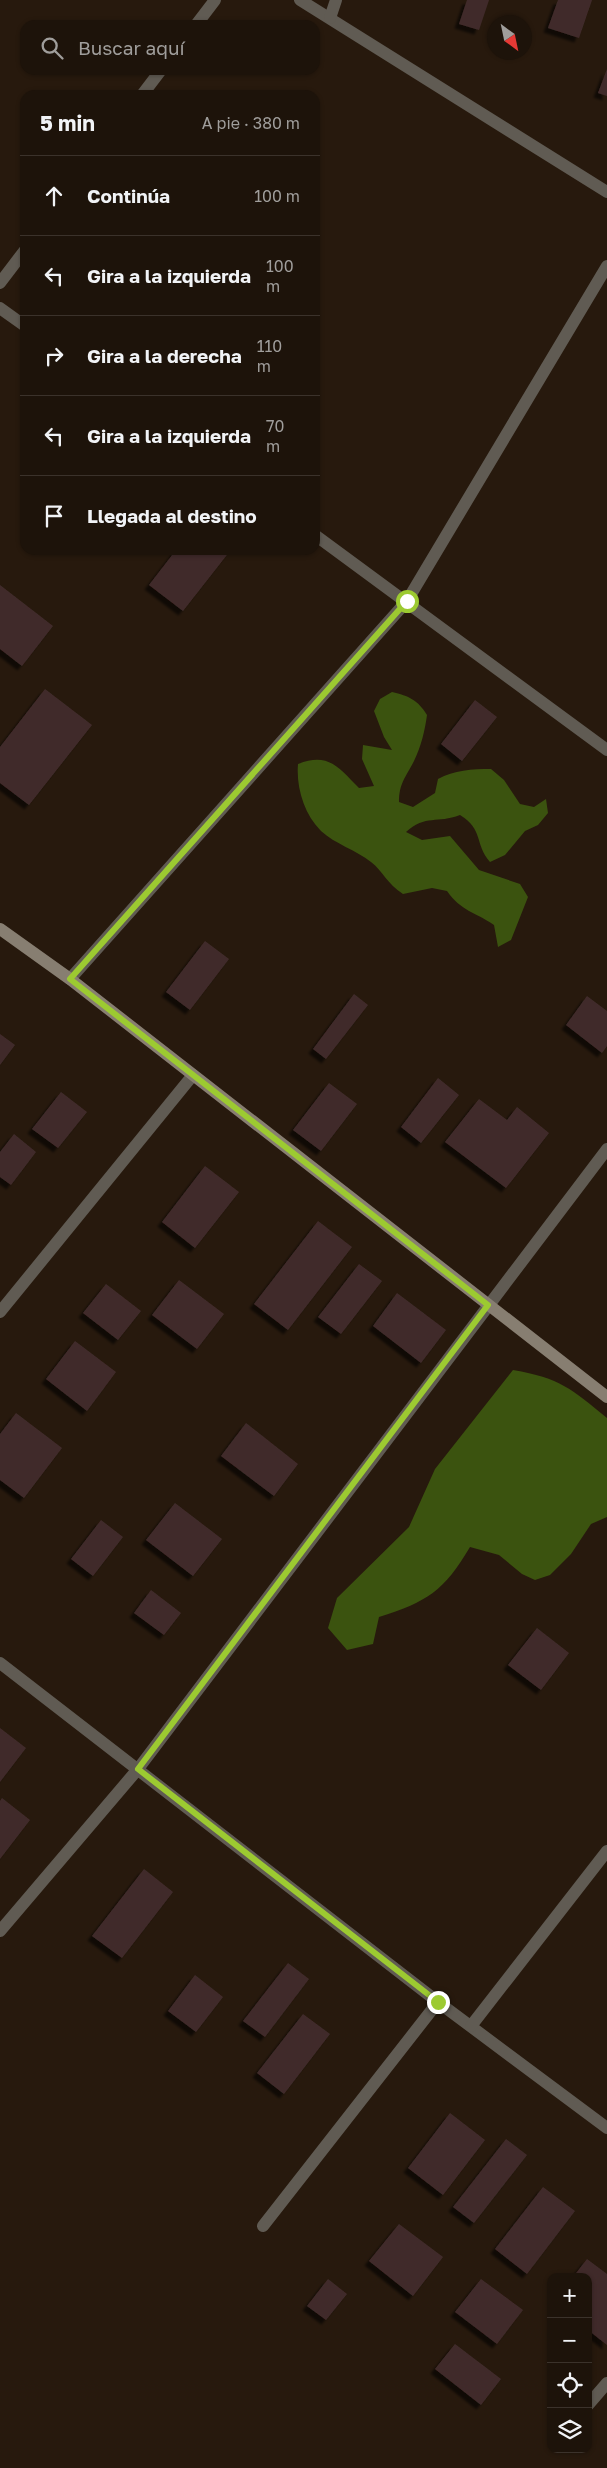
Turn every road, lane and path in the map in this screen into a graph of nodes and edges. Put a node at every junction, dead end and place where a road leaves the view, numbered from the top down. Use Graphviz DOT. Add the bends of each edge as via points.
graph roads {
  1 [pos="215,0"];
  2 [pos="300,0"];
  3 [pos="336,0"];
  4 [pos="330,18"];
  5 [pos="200,20"];
  6 [pos="158,75"];
  7 [pos="146,90"];
  8 [pos="607,192"];
  9 [pos="20,257"];
  10 [pos="607,266"];
  11 [pos="0,283"];
  12 [pos="0,308"];
  13 [pos="20,322"];
  14 [pos="320,539"];
  15 [pos="407,601"];
  16 [pos="607,750"];
  17 [pos="0,929"];
  18 [pos="70,979"];
  19 [pos="193,1075"];
  20 [pos="607,1149"];
  21 [pos="488,1305"];
  22 [pos="0,1312"];
  23 [pos="607,1397"];
  24 [pos="0,1663"];
  25 [pos="138,1769"];
  26 [pos="607,1852"];
  27 [pos="0,1931"];
  28 [pos="438,2002"];
  29 [pos="471,2026"];
  30 [pos="607,2128"];
  31 [pos="263,2226"];
  32 [pos="607,2383"];
  33 [pos="592,2400"];
  1 -- 5 [label="street"];
  2 -- 4 [label="street"];
  3 -- 4 [label="street"];
  4 -- 8 [label="street"];
  6 -- 7 [label="street"];
  9 -- 11 [label="street"];
  10 -- 15 [label="street"];
  12 -- 13 [label="street"];
  14 -- 15 [label="street"];
  15 -- 16 [label="street"];
  15 -- 18 [label="street"];
  17 -- 18 [label="street"];
  18 -- 19 [label="street"];
  19 -- 21 [label="street"];
  19 -- 22 [label="street"];
  20 -- 21 [label="street"];
  21 -- 23 [label="street"];
  21 -- 25 [label="street"];
  24 -- 25 [label="street"];
  25 -- 27 [label="street"];
  25 -- 28 [label="street"];
  26 -- 29 [label="street"];
  28 -- 29 [label="street"];
  28 -- 31 [label="street"];
  29 -- 30 [label="street"];
  32 -- 33 [label="street"];
}
